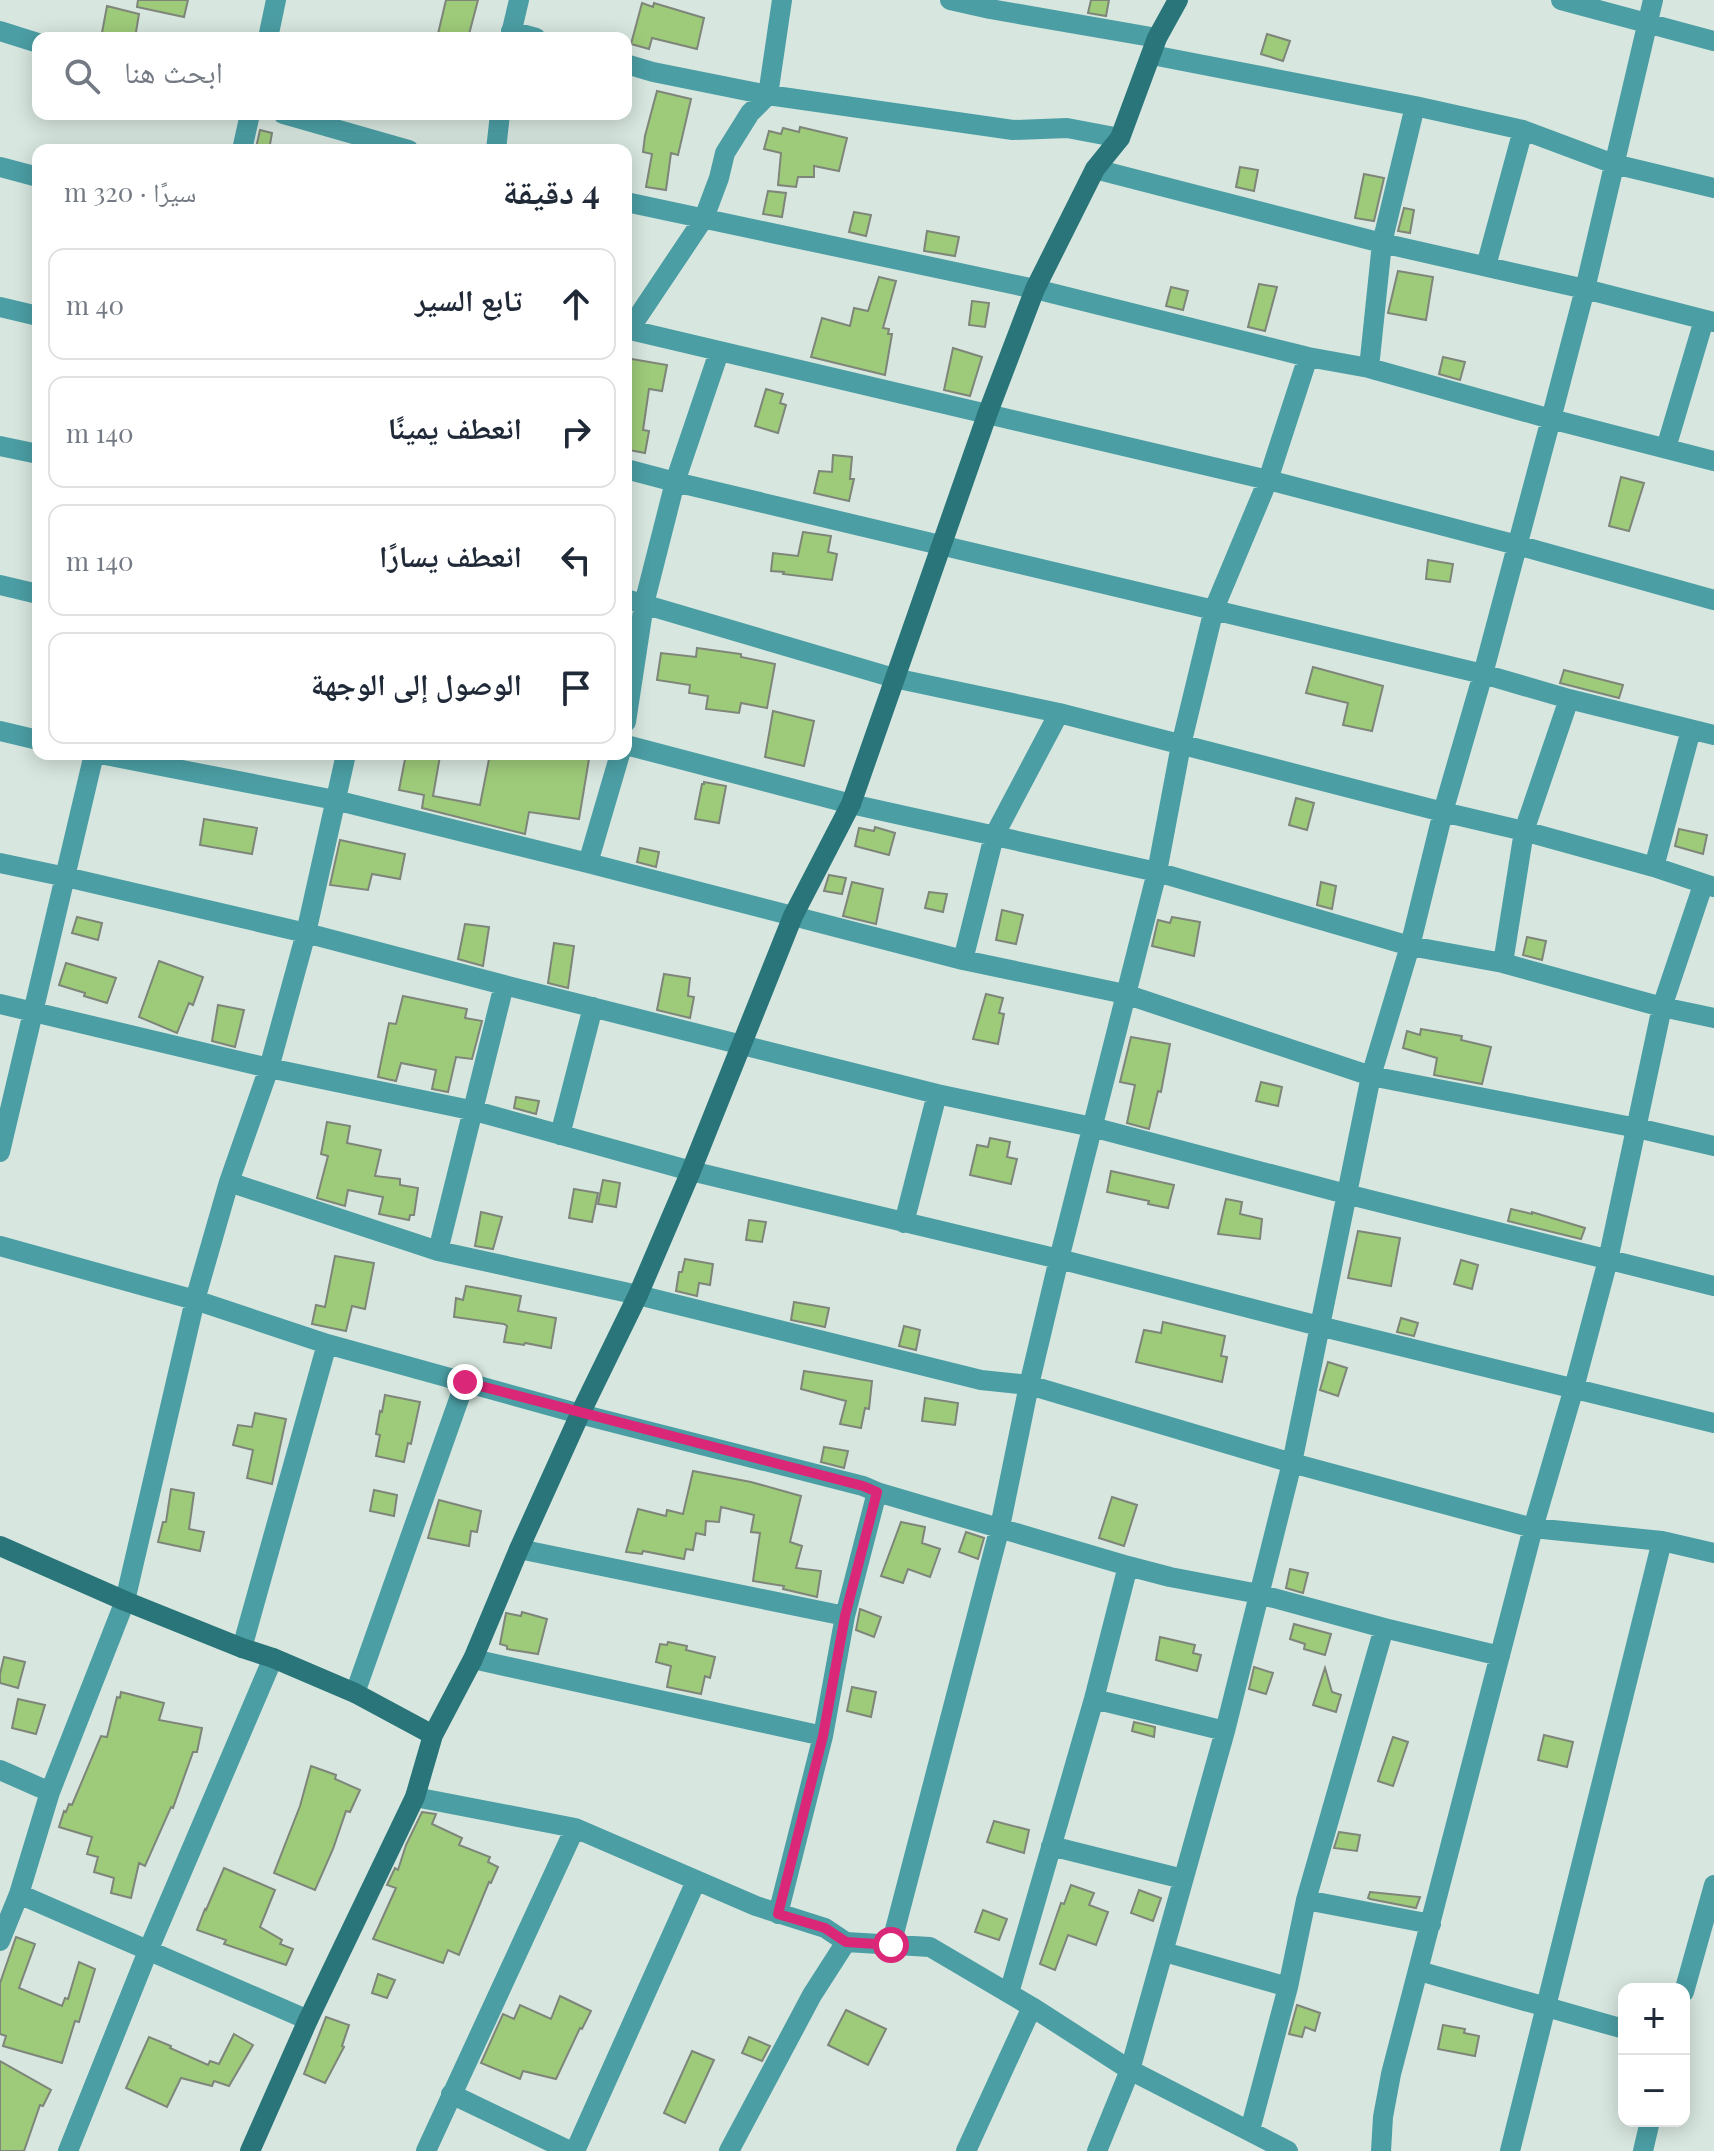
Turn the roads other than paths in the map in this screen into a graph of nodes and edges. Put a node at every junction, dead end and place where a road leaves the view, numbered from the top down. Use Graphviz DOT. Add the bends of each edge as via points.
graph roads {
  1 [pos="276,0"];
  2 [pos="519,0"];
  3 [pos="782,0"];
  4 [pos="950,0"];
  5 [pos="1178,0"];
  6 [pos="1561,0"];
  7 [pos="1653,0"];
  8 [pos="991,4"];
  9 [pos="1647,24"];
  10 [pos="0,31"];
  11 [pos="269,32"];
  12 [pos="511,32"];
  13 [pos="32,41"];
  14 [pos="1714,41"];
  15 [pos="1155,46"];
  16 [pos="632,66"];
  17 [pos="768,95"];
  18 [pos="1415,106"];
  19 [pos="249,120"];
  20 [pos="304,120"];
  21 [pos="499,120"];
  22 [pos="1523,130"];
  23 [pos="1120,138"];
  24 [pos="243,144"];
  25 [pos="388,144"];
  26 [pos="497,144"];
  27 [pos="1614,164"];
  28 [pos="0,167"];
  29 [pos="1095,169"];
  30 [pos="32,175"];
  31 [pos="1714,188"];
  32 [pos="632,203"];
  33 [pos="704,218"];
  34 [pos="1382,243"];
  35 [pos="1486,266"];
  36 [pos="1035,289"];
  37 [pos="1585,289"];
  38 [pos="0,307"];
  39 [pos="32,315"];
  40 [pos="1709,321"];
  41 [pos="632,322"];
  42 [pos="632,330"];
  43 [pos="719,352"];
  44 [pos="1308,357"];
  45 [pos="1369,368"];
  46 [pos="987,415"];
  47 [pos="1551,419"];
  48 [pos="0,446"];
  49 [pos="1666,448"];
  50 [pos="32,453"];
  51 [pos="1714,461"];
  52 [pos="632,471"];
  53 [pos="1268,480"];
  54 [pos="675,482"];
  55 [pos="1517,545"];
  56 [pos="940,546"];
  57 [pos="0,585"];
  58 [pos="32,593"];
  59 [pos="1714,600"];
  60 [pos="635,602"];
  61 [pos="1214,609"];
  62 [pos="632,642"];
  63 [pos="1483,674"];
  64 [pos="894,678"];
  65 [pos="1569,699"];
  66 [pos="1059,713"];
  67 [pos="1691,730"];
  68 [pos="0,731"];
  69 [pos="1714,735"];
  70 [pos="32,739"];
  71 [pos="1181,745"];
  72 [pos="632,747"];
  73 [pos="95,760"];
  74 [pos="128,760"];
  75 [pos="345,760"];
  76 [pos="618,760"];
  77 [pos="335,800"];
  78 [pos="851,804"];
  79 [pos="1443,812"];
  80 [pos="1524,831"];
  81 [pos="994,836"];
  82 [pos="0,863"];
  83 [pos="588,863"];
  84 [pos="1654,867"];
  85 [pos="1157,872"];
  86 [pos="66,877"];
  87 [pos="1708,886"];
  88 [pos="793,916"];
  89 [pos="306,933"];
  90 [pos="1410,946"];
  91 [pos="963,960"];
  92 [pos="1503,963"];
  93 [pos="504,985"];
  94 [pos="1125,994"];
  95 [pos="0,1004"];
  96 [pos="593,1007"];
  97 [pos="1662,1007"];
  98 [pos="34,1011"];
  99 [pos="1714,1018"];
  100 [pos="740,1044"];
  101 [pos="269,1068"];
  102 [pos="1371,1076"];
  103 [pos="937,1094"];
  104 [pos="475,1111"];
  105 [pos="1092,1127"];
  106 [pos="1637,1128"];
  107 [pos="560,1135"];
  108 [pos="1714,1146"];
  109 [pos="0,1152"];
  110 [pos="691,1171"];
  111 [pos="229,1182"];
  112 [pos="1346,1194"];
  113 [pos="904,1223"];
  114 [pos="0,1246"];
  115 [pos="438,1251"];
  116 [pos="1059,1259"];
  117 [pos="1608,1260"];
  118 [pos="1714,1286"];
  119 [pos="638,1295"];
  120 [pos="195,1300"];
  121 [pos="1319,1326"];
  122 [pos="327,1344"];
  123 [pos="465,1382"];
  124 [pos="1029,1385"];
  125 [pos="1574,1388"];
  126 [pos="580,1414"];
  127 [pos="1714,1423"];
  128 [pos="1292,1463"];
  129 [pos="877,1492"];
  130 [pos="1000,1527"];
  131 [pos="1533,1528"];
  132 [pos="1662,1541"];
  133 [pos="0,1546"];
  134 [pos="519,1549"];
  135 [pos="1714,1553"];
  136 [pos="1128,1566"];
  137 [pos="1259,1594"];
  138 [pos="125,1601"];
  139 [pos="845,1616"];
  140 [pos="1384,1628"];
  141 [pos="242,1648"];
  142 [pos="1500,1656"];
  143 [pos="273,1658"];
  144 [pos="473,1659"];
  145 [pos="355,1693"];
  146 [pos="1094,1699"];
  147 [pos="1225,1731"];
  148 [pos="433,1735"];
  149 [pos="823,1736"];
  150 [pos="0,1770"];
  151 [pos="50,1792"];
  152 [pos="415,1797"];
  153 [pos="575,1828"];
  154 [pos="1051,1846"];
  155 [pos="1183,1879"];
  156 [pos="696,1881"];
  157 [pos="1714,1885"];
  158 [pos="19,1894"];
  159 [pos="1306,1900"];
  160 [pos="778,1914"];
  161 [pos="1431,1924"];
  162 [pos="0,1941"];
  163 [pos="846,1942"];
  164 [pos="891,1945"];
  165 [pos="148,1951"];
  166 [pos="1164,1952"];
  167 [pos="1419,1971"];
  168 [pos="1687,1983"];
  169 [pos="1288,1987"];
  170 [pos="1009,1993"];
  171 [pos="1032,2007"];
  172 [pos="1546,2007"];
  173 [pos="308,2020"];
  174 [pos="1618,2027"];
  175 [pos="1130,2070"];
  176 [pos="451,2094"];
  177 [pos="1649,2127"];
  178 [pos="1250,2130"];
  179 [pos="1276,2148"];
  180 [pos="68,2151"];
  181 [pos="250,2151"];
  182 [pos="426,2151"];
  183 [pos="572,2151"];
  184 [pos="729,2151"];
  185 [pos="966,2151"];
  186 [pos="1097,2151"];
  187 [pos="1381,2151"];
  188 [pos="1510,2151"];
  189 [pos="1643,2151"];
  1 -- 11 [label="street"];
  2 -- 12 [label="street"];
  3 -- 17 [label="street"];
  4 -- 8 [label="street"];
  5 -- 15 [label="street"];
  6 -- 9 [label="street"];
  7 -- 9 [label="street"];
  8 -- 15 [label="street"];
  9 -- 14 [label="street"];
  9 -- 27 [label="street"];
  10 -- 13 [label="street"];
  15 -- 18 [label="street"];
  15 -- 23 [label="street"];
  16 -- 17 [label="street"];
  17 -- 23 [label="street" via="1013,130 1067,128"];
  17 -- 33 [label="street" via="725,153"];
  18 -- 22 [label="street"];
  18 -- 34 [label="street"];
  19 -- 24 [label="street"];
  20 -- 25 [label="street"];
  21 -- 26 [label="street"];
  22 -- 27 [label="street"];
  22 -- 35 [label="street"];
  23 -- 29 [label="street"];
  27 -- 31 [label="street"];
  27 -- 37 [label="street"];
  28 -- 30 [label="street"];
  29 -- 34 [label="street"];
  29 -- 36 [label="street"];
  32 -- 33 [label="street"];
  33 -- 36 [label="street"];
  33 -- 41 [label="street"];
  34 -- 35 [label="street"];
  34 -- 45 [label="street"];
  35 -- 37 [label="street"];
  36 -- 44 [label="street"];
  36 -- 46 [label="street"];
  37 -- 40 [label="street"];
  37 -- 47 [label="street"];
  38 -- 39 [label="street"];
  40 -- 49 [label="street"];
  42 -- 43 [label="street"];
  43 -- 46 [label="street"];
  43 -- 54 [label="street"];
  44 -- 45 [label="street"];
  44 -- 53 [label="street"];
  45 -- 47 [label="street"];
  46 -- 53 [label="street"];
  46 -- 56 [label="street"];
  47 -- 49 [label="street"];
  47 -- 55 [label="street"];
  48 -- 50 [label="street"];
  49 -- 51 [label="street"];
  52 -- 54 [label="street"];
  53 -- 55 [label="street"];
  53 -- 61 [label="street"];
  54 -- 56 [label="street"];
  54 -- 60 [label="street"];
  55 -- 59 [label="street"];
  55 -- 63 [label="street"];
  56 -- 61 [label="street"];
  56 -- 64 [label="street"];
  57 -- 58 [label="street"];
  60 -- 62 [label="street"];
  60 -- 64 [label="street"];
  61 -- 63 [label="street"];
  61 -- 71 [label="street"];
  63 -- 65 [label="street"];
  63 -- 79 [label="street"];
  64 -- 66 [label="street"];
  64 -- 78 [label="street"];
  65 -- 67 [label="street"];
  65 -- 80 [label="street"];
  66 -- 71 [label="street"];
  66 -- 81 [label="street"];
  67 -- 69 [label="street"];
  67 -- 84 [label="street"];
  68 -- 70 [label="street"];
  71 -- 79 [label="street"];
  71 -- 85 [label="street"];
  72 -- 78 [label="street"];
  73 -- 86 [label="street"];
  74 -- 77 [label="street"];
  75 -- 77 [label="street"];
  76 -- 83 [label="street"];
  77 -- 83 [label="street"];
  77 -- 89 [label="street"];
  78 -- 81 [label="street"];
  78 -- 88 [label="street"];
  79 -- 80 [label="street"];
  79 -- 90 [label="street"];
  80 -- 84 [label="street"];
  80 -- 92 [label="street"];
  81 -- 85 [label="street"];
  81 -- 91 [label="street"];
  82 -- 86 [label="street"];
  83 -- 88 [label="street"];
  84 -- 87 [label="street"];
  85 -- 90 [label="street"];
  85 -- 94 [label="street"];
  86 -- 89 [label="street"];
  86 -- 98 [label="street"];
  87 -- 97 [label="street"];
  88 -- 91 [label="street"];
  88 -- 100 [label="street"];
  89 -- 93 [label="street"];
  89 -- 101 [label="street"];
  90 -- 92 [label="street"];
  90 -- 102 [label="street"];
  91 -- 94 [label="street"];
  92 -- 97 [label="street"];
  93 -- 96 [label="street"];
  93 -- 104 [label="street"];
  94 -- 102 [label="street"];
  94 -- 105 [label="street"];
  95 -- 98 [label="street"];
  96 -- 100 [label="street"];
  96 -- 107 [label="street"];
  97 -- 99 [label="street"];
  97 -- 106 [label="street"];
  98 -- 101 [label="street"];
  98 -- 109 [label="street"];
  100 -- 103 [label="street"];
  100 -- 110 [label="street"];
  101 -- 104 [label="street"];
  101 -- 111 [label="street"];
  102 -- 106 [label="street"];
  102 -- 112 [label="street"];
  103 -- 105 [label="street"];
  103 -- 113 [label="street"];
  104 -- 107 [label="street"];
  104 -- 115 [label="street"];
  105 -- 112 [label="street"];
  105 -- 116 [label="street"];
  106 -- 108 [label="street"];
  106 -- 117 [label="street"];
  107 -- 110 [label="street"];
  110 -- 113 [label="street"];
  110 -- 119 [label="street"];
  111 -- 115 [label="street"];
  111 -- 120 [label="street"];
  112 -- 117 [label="street"];
  112 -- 121 [label="street"];
  113 -- 116 [label="street"];
  114 -- 120 [label="street"];
  115 -- 119 [label="street"];
  116 -- 121 [label="street"];
  116 -- 124 [label="street"];
  117 -- 118 [label="street"];
  117 -- 125 [label="street"];
  119 -- 124 [label="street" via="981,1380"];
  119 -- 126 [label="street"];
  120 -- 122 [label="street"];
  120 -- 138 [label="street"];
  121 -- 125 [label="street"];
  121 -- 128 [label="street"];
  122 -- 123 [label="street"];
  122 -- 141 [label="street"];
  123 -- 126 [label="street"];
  123 -- 145 [label="street"];
  124 -- 128 [label="street"];
  124 -- 130 [label="street"];
  125 -- 127 [label="street"];
  125 -- 131 [label="street"];
  126 -- 129 [label="street"];
  126 -- 134 [label="street"];
  128 -- 131 [label="street"];
  128 -- 137 [label="street"];
  129 -- 130 [label="street"];
  129 -- 139 [label="street"];
  130 -- 136 [label="street"];
  130 -- 164 [label="street"];
  131 -- 132 [label="street"];
  131 -- 142 [label="street"];
  132 -- 135 [label="street"];
  132 -- 172 [label="street"];
  133 -- 138 [label="street"];
  134 -- 139 [label="street"];
  134 -- 144 [label="street"];
  136 -- 137 [label="street"];
  136 -- 146 [label="street"];
  137 -- 140 [label="street"];
  137 -- 147 [label="street"];
  138 -- 141 [label="street"];
  138 -- 151 [label="street"];
  139 -- 149 [label="street"];
  140 -- 142 [label="street"];
  140 -- 159 [label="street"];
  141 -- 143 [label="street"];
  142 -- 161 [label="street"];
  143 -- 145 [label="street"];
  143 -- 165 [label="street"];
  144 -- 148 [label="street"];
  144 -- 149 [label="street"];
  145 -- 148 [label="street"];
  146 -- 147 [label="street"];
  146 -- 154 [label="street"];
  147 -- 155 [label="street"];
  148 -- 152 [label="street"];
  149 -- 160 [label="street"];
  150 -- 151 [label="street"];
  151 -- 158 [label="street"];
  152 -- 153 [label="street"];
  152 -- 173 [label="street"];
  153 -- 156 [label="street"];
  153 -- 176 [label="street"];
  154 -- 155 [label="street"];
  154 -- 170 [label="street"];
  155 -- 166 [label="street"];
  156 -- 160 [label="street"];
  156 -- 183 [label="street"];
  157 -- 168 [label="street"];
  158 -- 162 [label="street"];
  158 -- 165 [label="street"];
  159 -- 161 [label="street"];
  159 -- 169 [label="street"];
  160 -- 163 [label="street" via="825,1928"];
  161 -- 167 [label="street"];
  163 -- 164 [label="street"];
  163 -- 184 [label="street"];
  164 -- 170 [label="street" via="930,1947"];
  165 -- 173 [label="street"];
  165 -- 180 [label="street"];
  166 -- 169 [label="street"];
  166 -- 175 [label="street"];
  167 -- 172 [label="street"];
  167 -- 187 [label="street" via="1391,2074"];
  169 -- 178 [label="street"];
  170 -- 171 [label="street"];
  171 -- 175 [label="street"];
  171 -- 185 [label="street"];
  172 -- 174 [label="street"];
  172 -- 188 [label="street"];
  173 -- 181 [label="street"];
  175 -- 178 [label="street"];
  175 -- 186 [label="street"];
  176 -- 182 [label="street"];
  176 -- 183 [label="street"];
  177 -- 189 [label="street"];
  178 -- 179 [label="street"];
}
